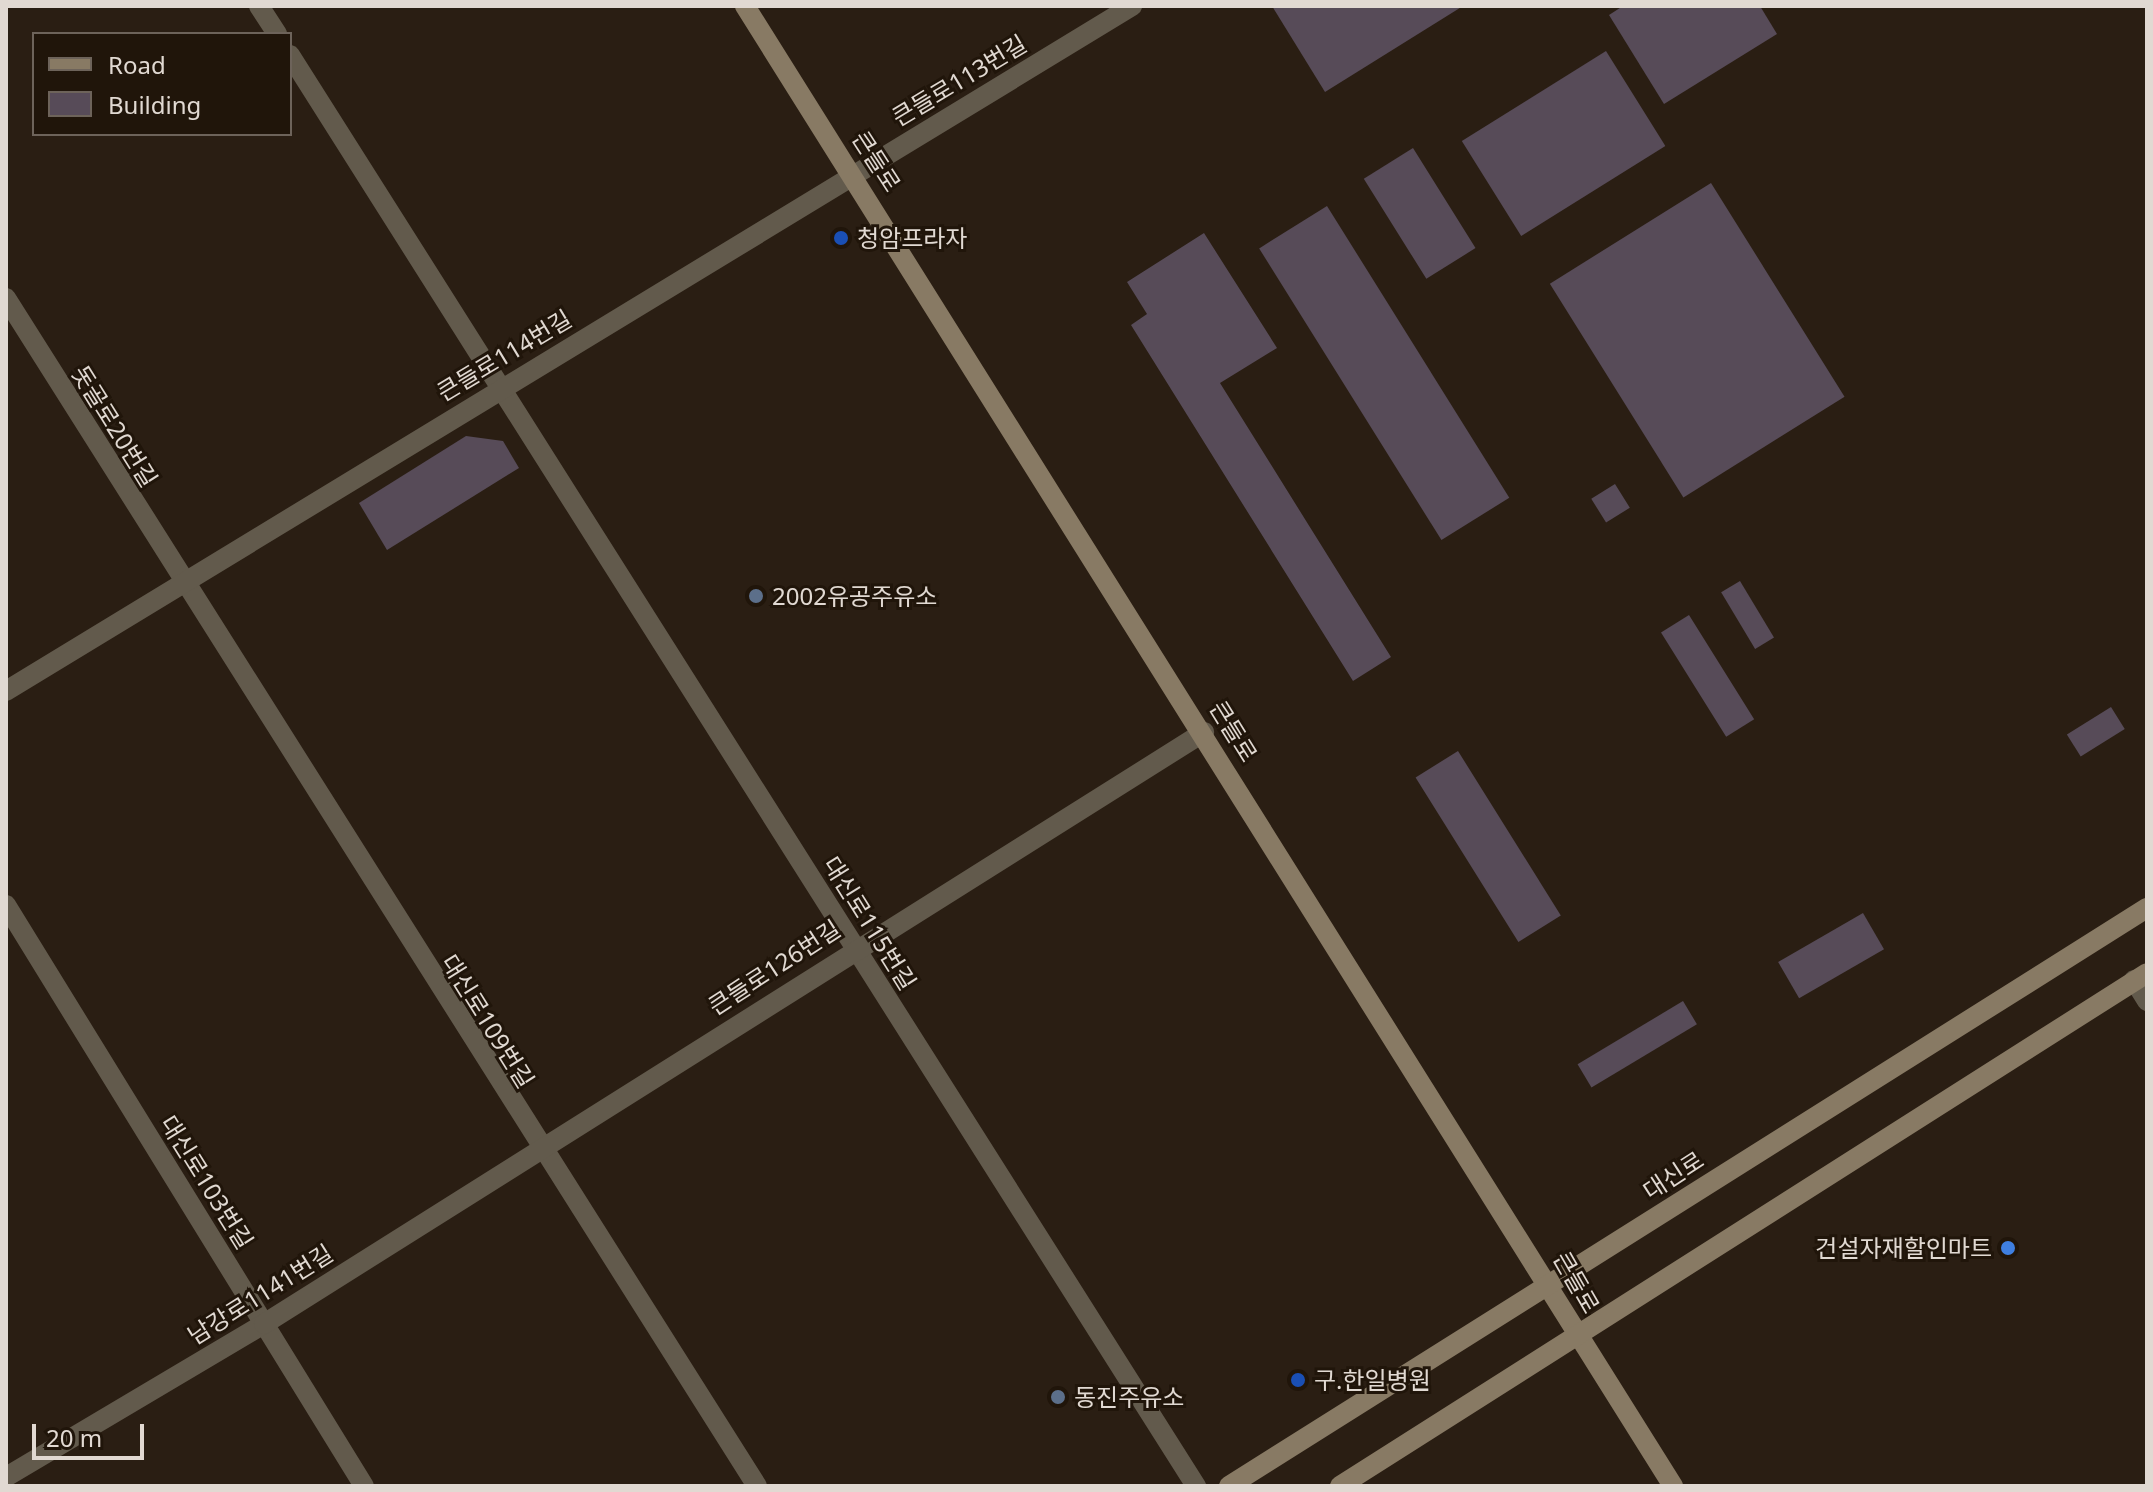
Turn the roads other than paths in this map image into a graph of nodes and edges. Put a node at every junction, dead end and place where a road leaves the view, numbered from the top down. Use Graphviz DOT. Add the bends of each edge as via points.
graph roads {
  1 [pos="259,6"];
  2 [pos="745,6"];
  3 [pos="1132,6"];
  4 [pos="276,32"];
  5 [pos="292,58"];
  6 [pos="855,174"];
  7 [pos="6,298"];
  8 [pos="500,388"];
  9 [pos="180,581"];
  10 [pos="6,691"];
  11 [pos="1204,732"];
  12 [pos="6,905"];
  13 [pos="2147,908"];
  14 [pos="854,947"];
  15 [pos="2141,976"];
  16 [pos="2147,1001"];
  17 [pos="538,1150"];
  18 [pos="1551,1286"];
  19 [pos="264,1324"];
  20 [pos="1578,1335"];
  21 [pos="6,1477"];
  22 [pos="364,1486"];
  23 [pos="757,1486"];
  24 [pos="1196,1486"];
  25 [pos="1229,1486"];
  26 [pos="1340,1486"];
  27 [pos="1673,1486"];
  1 -- 4 [label="street"];
  2 -- 6 [label="street, 큰들로"];
  3 -- 6 [label="street, 큰들로113번길"];
  5 -- 8 [label="street, 대신로115번길"];
  6 -- 8 [label="street, 큰들로114번길"];
  6 -- 11 [label="street, 큰들로"];
  7 -- 9 [label="street, 돗골로20번길"];
  8 -- 9 [label="street, 큰들로114번길"];
  8 -- 14 [label="street, 대신로115번길"];
  9 -- 10 [label="street, 큰들로114번길"];
  9 -- 17 [label="street, 대신로109번길"];
  11 -- 14 [label="street, 큰들로126번길"];
  11 -- 18 [label="street, 큰들로"];
  12 -- 19 [label="street, 대신로103번길"];
  13 -- 18 [label="street, 대신로"];
  14 -- 17 [label="street, 큰들로126번길"];
  14 -- 24 [label="street, 대신로115번길"];
  15 -- 16 [label="street"];
  15 -- 20 [label="street"];
  17 -- 19 [label="street, 남강로1141번길"];
  17 -- 23 [label="street, 대신로109번길"];
  18 -- 20 [label="street, 큰들로"];
  18 -- 25 [label="street, 대신로"];
  19 -- 21 [label="street, 남강로1141번길"];
  19 -- 22 [label="street, 대신로103번길"];
  20 -- 26 [label="street"];
  20 -- 27 [label="street, 큰들로"];
}
